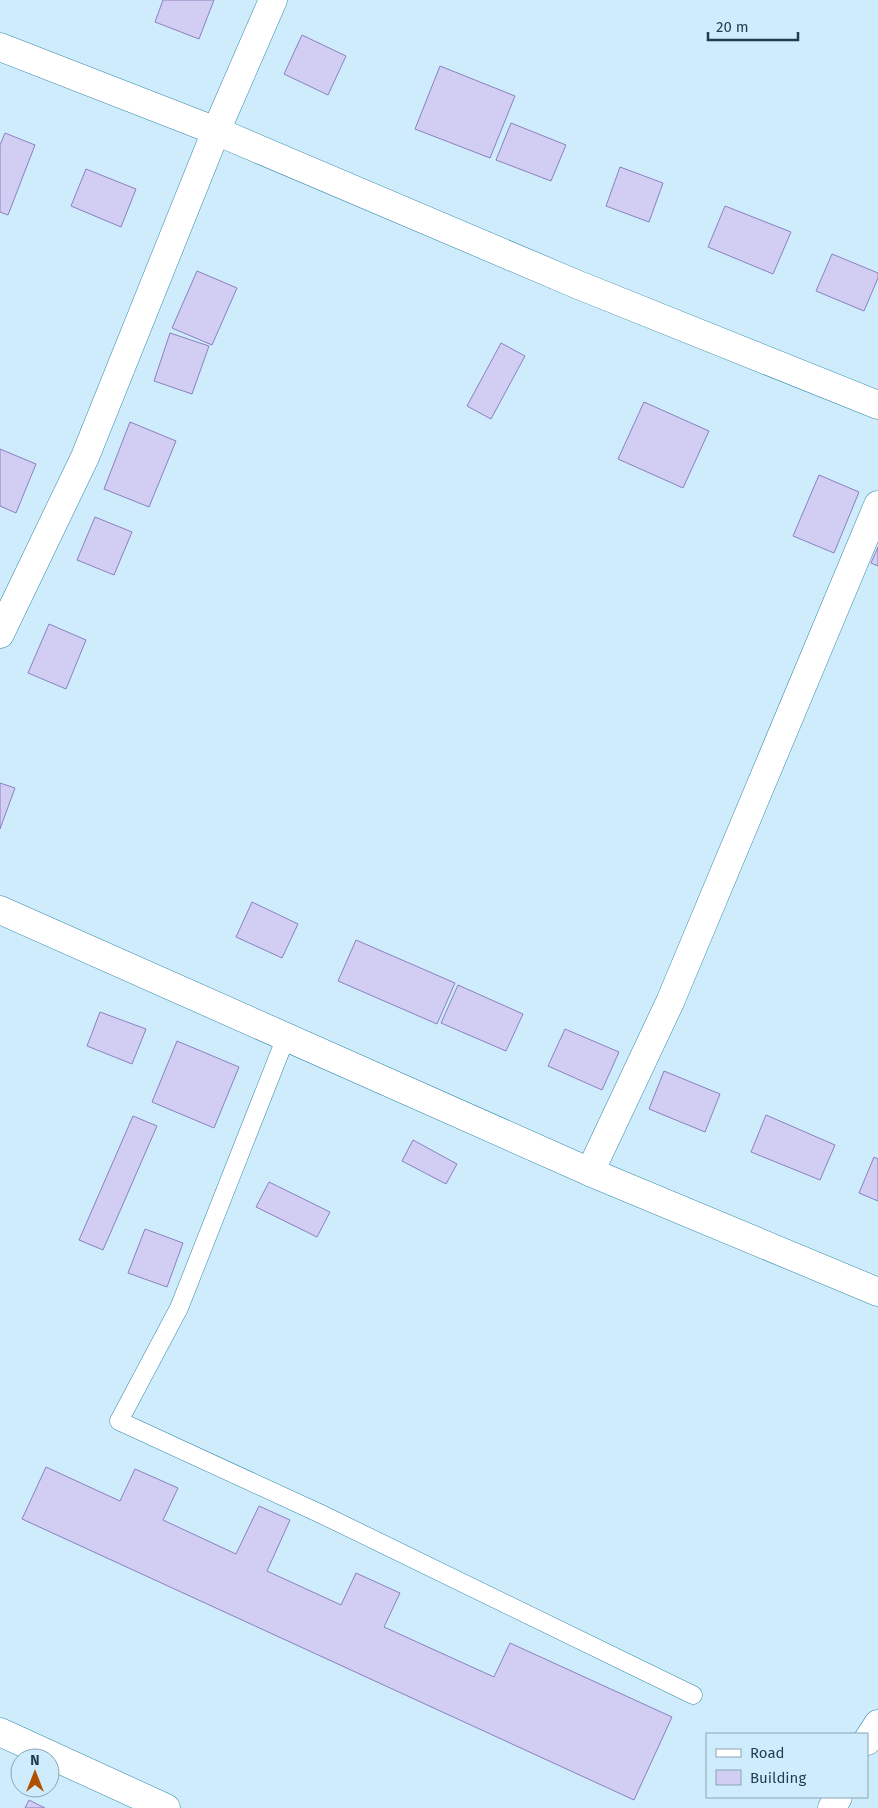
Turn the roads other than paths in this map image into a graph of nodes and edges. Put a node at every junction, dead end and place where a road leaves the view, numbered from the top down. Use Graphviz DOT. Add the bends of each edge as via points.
graph roads {
  1 [pos="273,0"];
  2 [pos="0,47"];
  3 [pos="216,131"];
  4 [pos="878,405"];
  5 [pos="878,505"];
  6 [pos="0,634"];
  7 [pos="0,910"];
  8 [pos="286,1037"];
  9 [pos="590,1172"];
  10 [pos="878,1292"];
  11 [pos="693,1695"];
  12 [pos="878,1724"];
  13 [pos="0,1732"];
  14 [pos="868,1739"];
  15 [pos="166,1808"];
  1 -- 3 [label="street"];
  2 -- 3 [label="street"];
  3 -- 4 [label="street" via="576,284"];
  3 -- 6 [label="street" via="85,458"];
  5 -- 9 [label="street" via="670,1002"];
  7 -- 8 [label="street"];
  8 -- 9 [label="street"];
  8 -- 11 [label="lane" via="179,1308 119,1421 321,1514"];
  9 -- 10 [label="street"];
  12 -- 14 [label="street"];
  13 -- 15 [label="street"];
}
